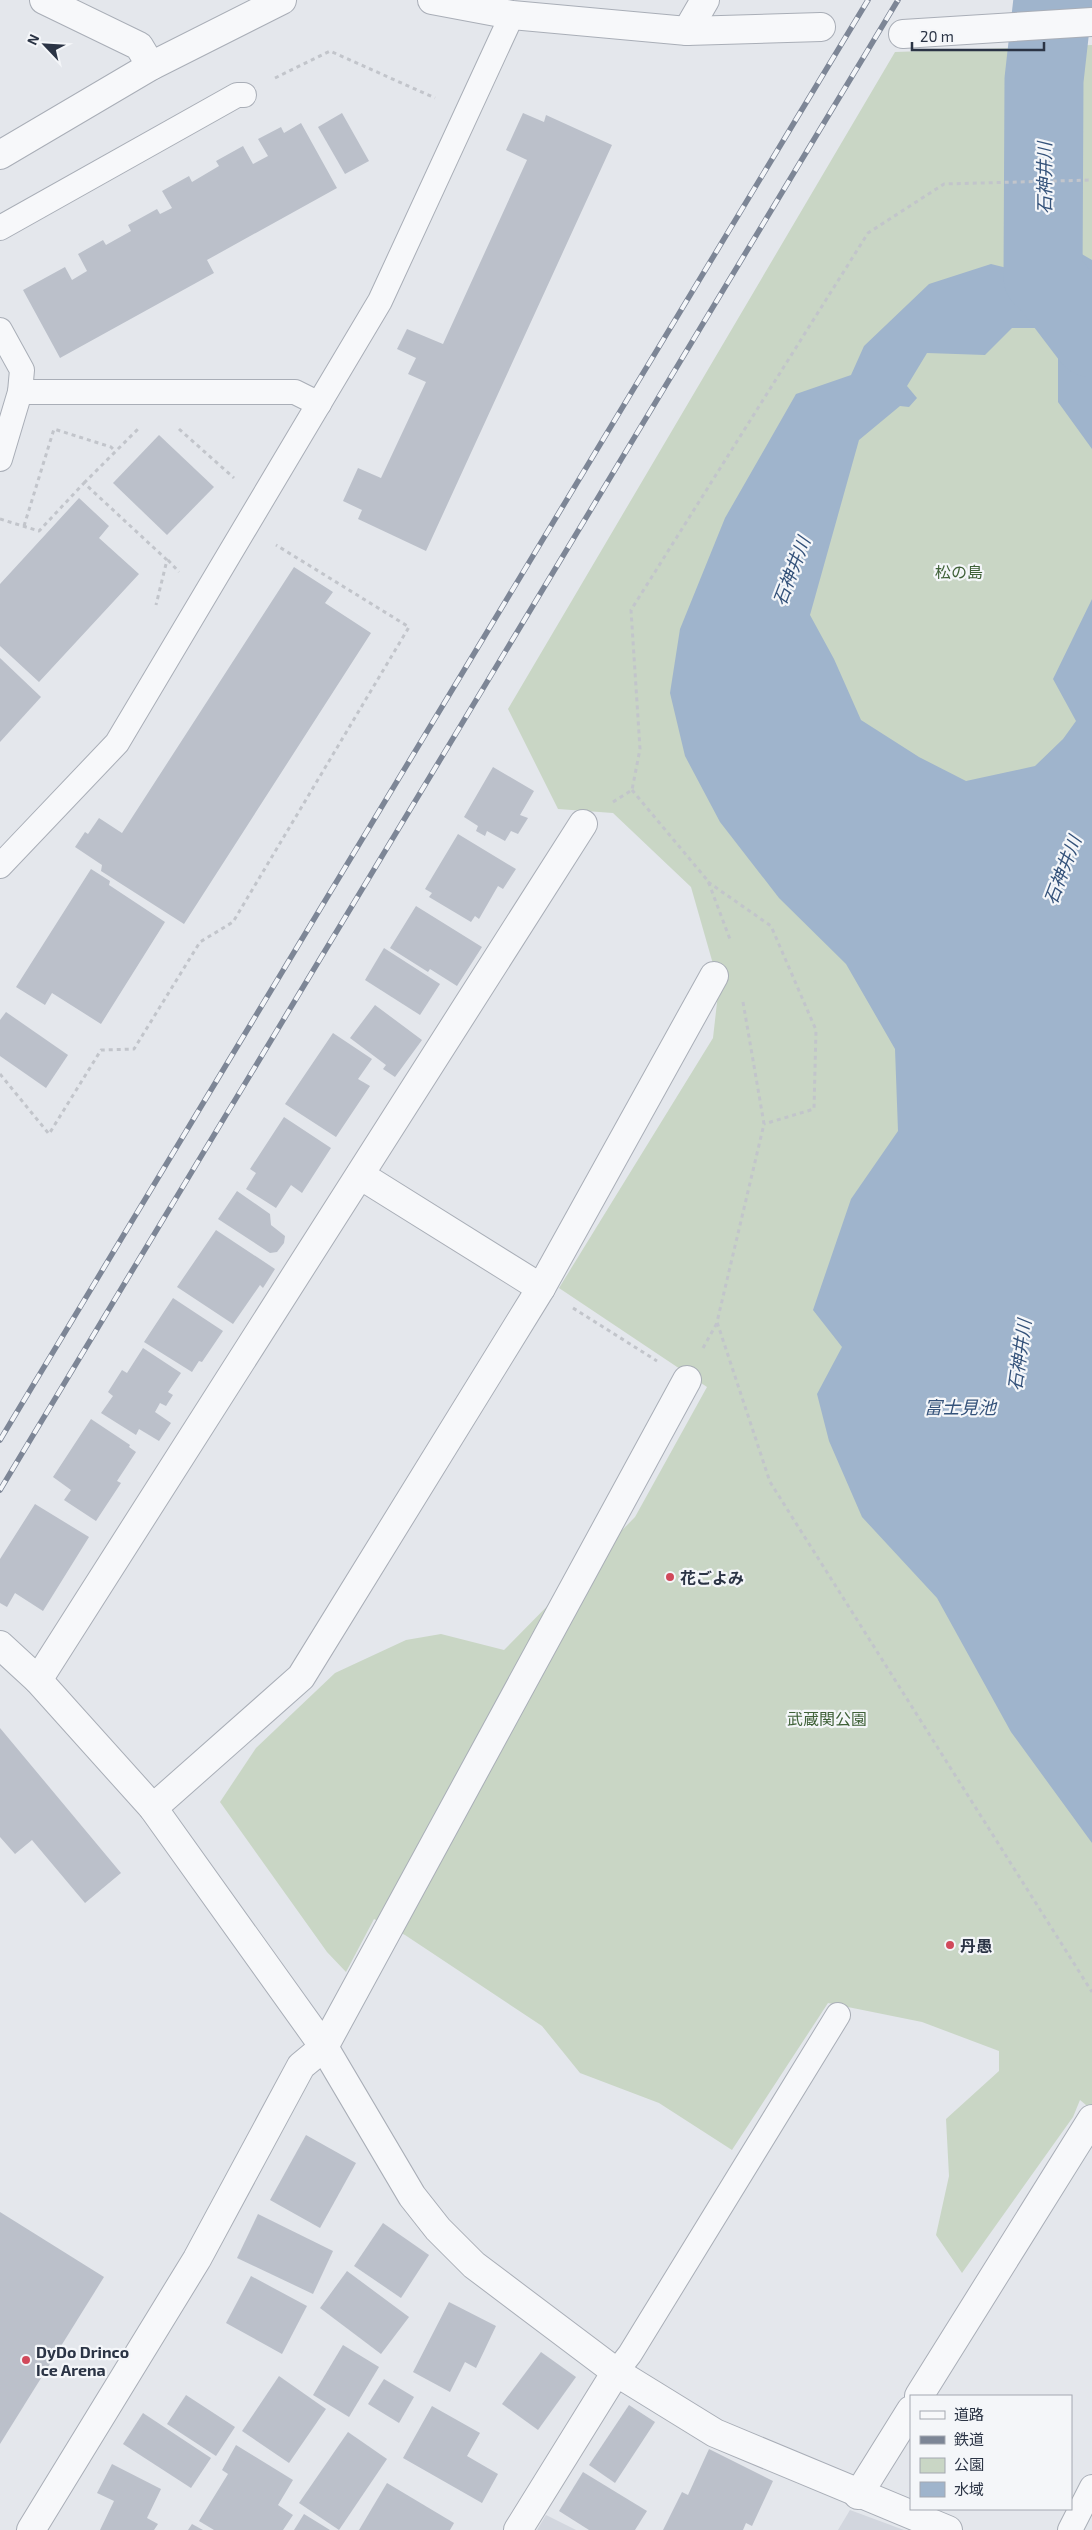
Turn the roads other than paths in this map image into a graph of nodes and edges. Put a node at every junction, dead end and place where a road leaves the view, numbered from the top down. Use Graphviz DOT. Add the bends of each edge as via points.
graph roads {
  1 [pos="44,0"];
  2 [pos="282,0"];
  3 [pos="432,0"];
  4 [pos="706,0"];
  5 [pos="512,15"];
  6 [pos="1085,22"];
  7 [pos="821,27"];
  8 [pos="687,31"];
  9 [pos="903,34"];
  10 [pos="151,66"];
  11 [pos="244,95"];
  12 [pos="0,155"];
  13 [pos="0,228"];
  14 [pos="0,330"];
  15 [pos="20,392"];
  16 [pos="319,404"];
  17 [pos="0,459"];
  18 [pos="583,824"];
  19 [pos="0,866"];
  20 [pos="714,976"];
  21 [pos="360,1175"];
  22 [pos="541,1288"];
  23 [pos="687,1380"];
  24 [pos="0,1645"];
  25 [pos="38,1680"];
  26 [pos="153,1808"];
  27 [pos="838,2015"];
  28 [pos="324,2047"];
  29 [pos="1092,2118"];
  30 [pos="616,2372"];
  31 [pos="921,2395"];
  32 [pos="910,2412"];
  33 [pos="1092,2487"];
  34 [pos="858,2494"];
  35 [pos="31,2530"];
  36 [pos="518,2530"];
  37 [pos="948,2530"];
  38 [pos="1070,2530"];
  1 -- 10 [label="street" via="139,46"];
  2 -- 10 [label="street"];
  3 -- 5 [label="street"];
  4 -- 8 [label="street"];
  5 -- 8 [label="street"];
  5 -- 16 [label="lane" via="380,301"];
  6 -- 9 [label="street"];
  7 -- 8 [label="street"];
  10 -- 12 [label="street"];
  11 -- 13 [label="lane" via="237,95"];
  14 -- 15 [label="lane" via="22,370"];
  15 -- 16 [label="lane" via="295,392"];
  15 -- 17 [label="lane"];
  16 -- 19 [label="lane" via="117,742"];
  18 -- 21 [label="street"];
  20 -- 22 [label="street"];
  21 -- 22 [label="street"];
  21 -- 25 [label="street"];
  22 -- 26 [label="street" via="301,1677"];
  23 -- 28 [label="street"];
  24 -- 25 [label="street"];
  25 -- 26 [label="street"];
  26 -- 28 [label="street"];
  27 -- 30 [label="lane"];
  28 -- 30 [label="street" via="412,2196 438,2229 474,2264"];
  28 -- 35 [label="street" via="301,2066 197,2259"];
  29 -- 31 [label="street"];
  30 -- 34 [label="street" via="715,2433"];
  30 -- 36 [label="street"];
  32 -- 34 [label="street"];
  33 -- 38 [label="lane"];
  34 -- 37 [label="street"];
}
